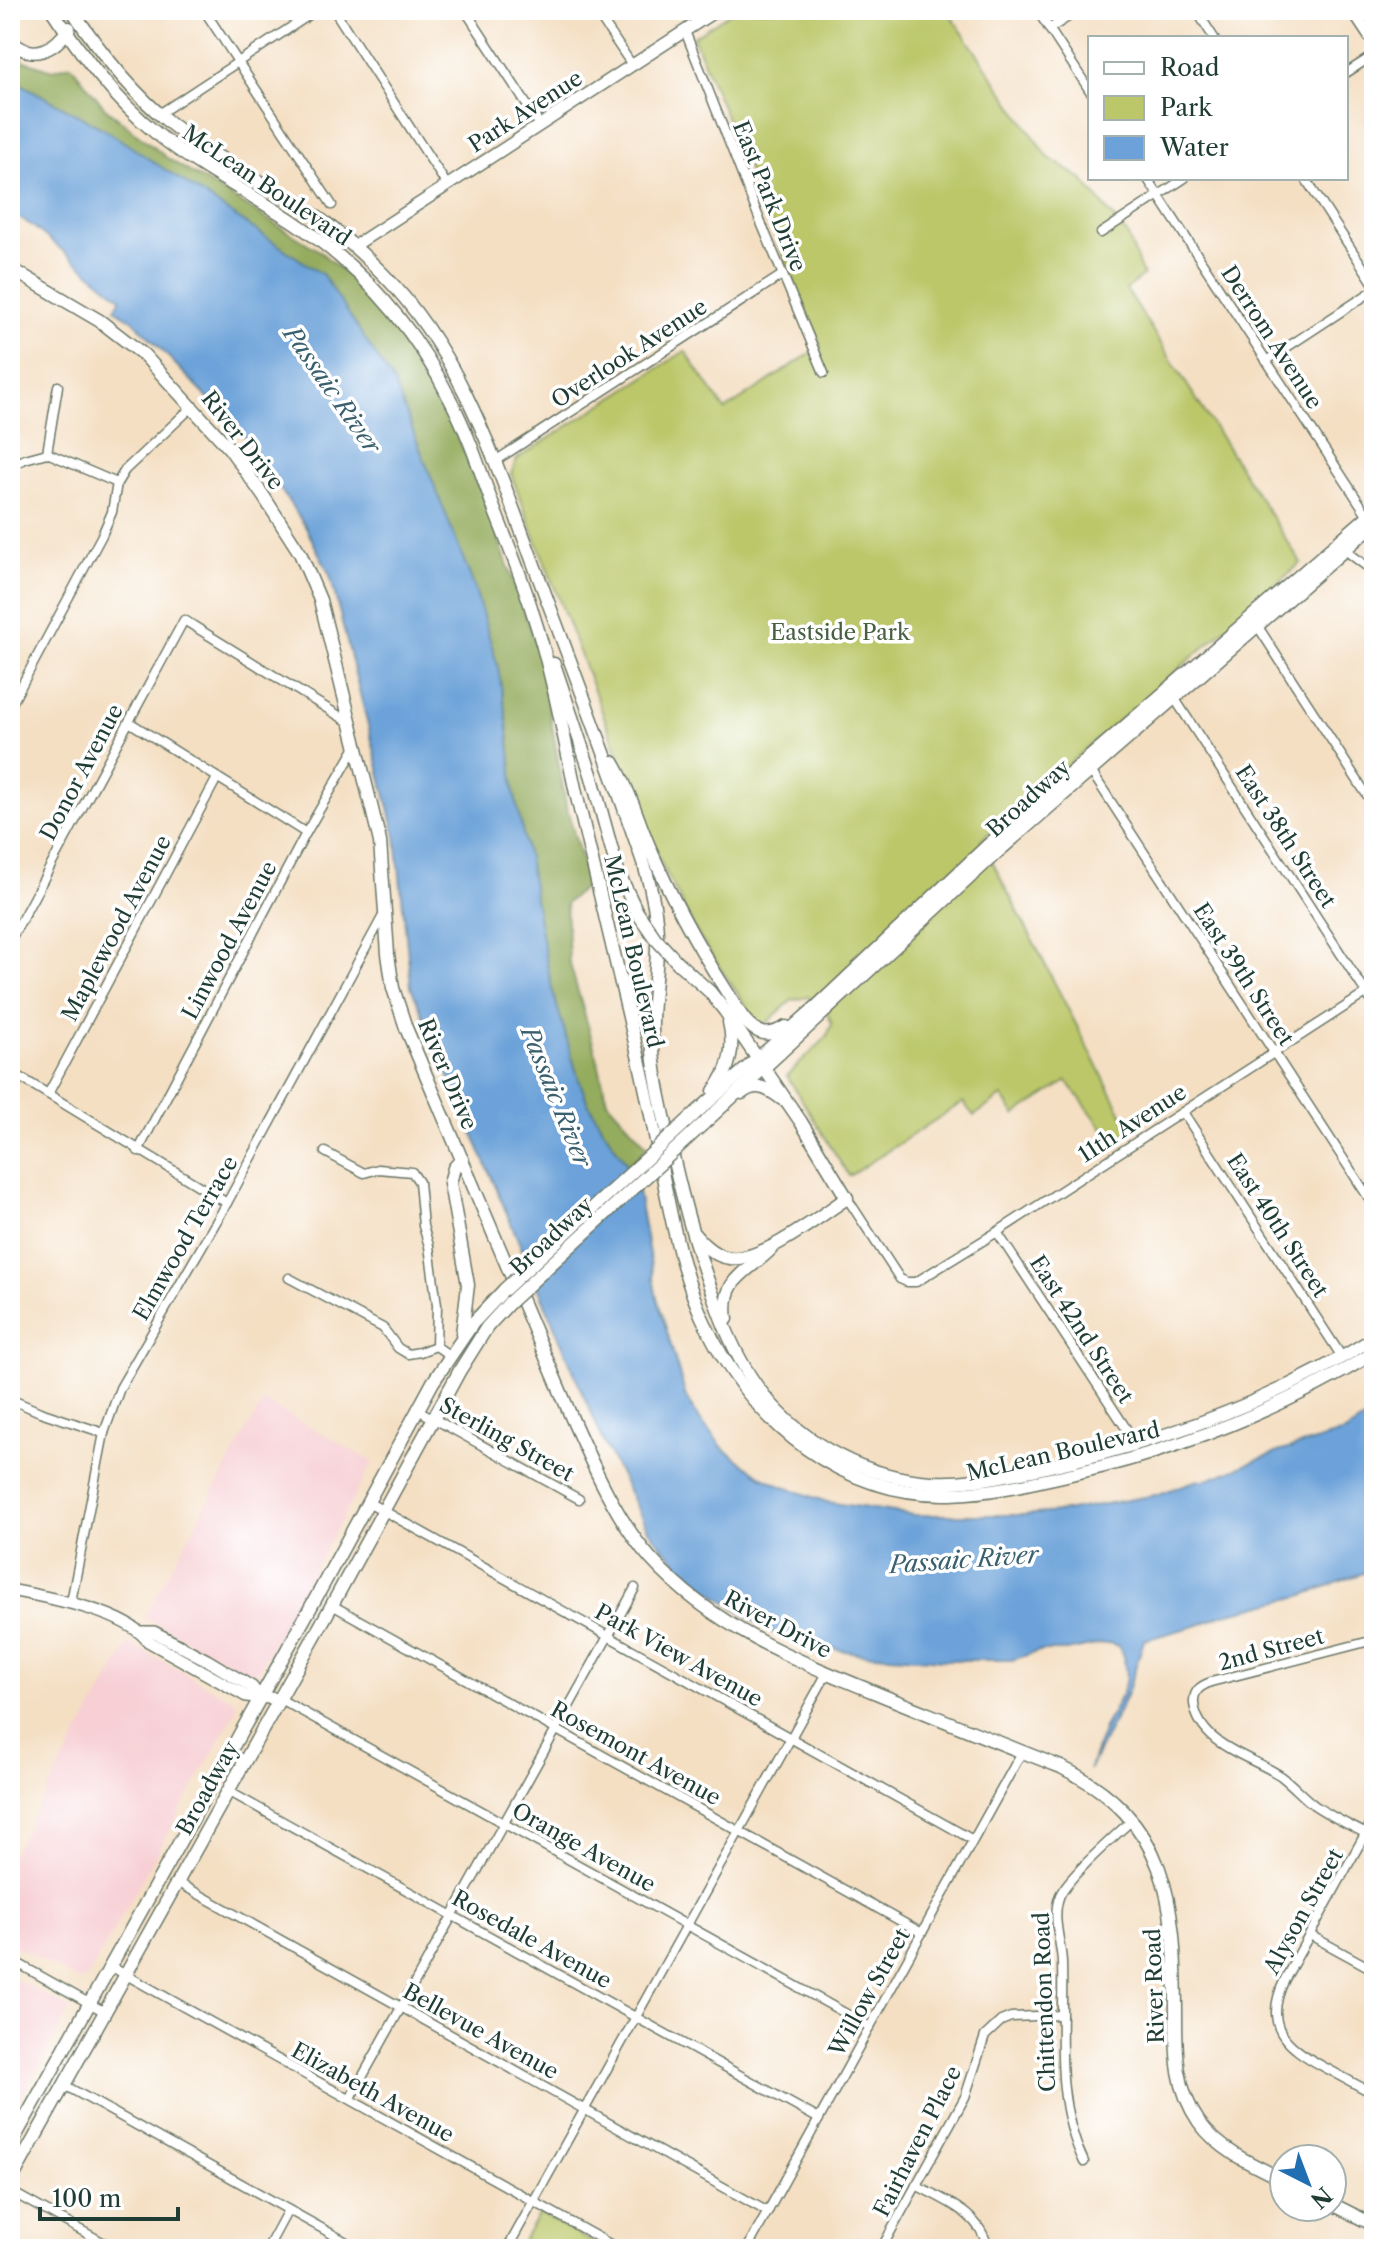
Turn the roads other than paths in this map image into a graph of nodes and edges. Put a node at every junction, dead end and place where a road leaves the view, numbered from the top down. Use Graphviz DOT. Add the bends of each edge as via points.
graph roads {
  1 [pos="52,10"];
  2 [pos="204,10"];
  3 [pos="317,10"];
  4 [pos="334,10"];
  5 [pos="465,10"];
  6 [pos="595,10"];
  7 [pos="717,10"];
  8 [pos="1037,10"];
  9 [pos="1079,10"];
  10 [pos="1196,10"];
  11 [pos="1352,10"];
  12 [pos="72,11"];
  13 [pos="1049,29"];
  14 [pos="685,31"];
  15 [pos="67,32"];
  16 [pos="1213,36"];
  17 [pos="10,40"];
  18 [pos="1374,43"];
  19 [pos="1374,55"];
  20 [pos="238,62"];
  21 [pos="632,65"];
  22 [pos="1348,72"];
  23 [pos="1088,88"];
  24 [pos="159,114"];
  25 [pos="540,125"];
  26 [pos="1148,180"];
  27 [pos="1182,180"];
  28 [pos="1306,180"];
  29 [pos="447,185"];
  30 [pos="1158,195"];
  31 [pos="332,205"];
  32 [pos="1101,233"];
  33 [pos="354,246"];
  34 [pos="10,268"];
  35 [pos="782,275"];
  36 [pos="1374,287"];
  37 [pos="1266,361"];
  38 [pos="824,373"];
  39 [pos="58,386"];
  40 [pos="192,407"];
  41 [pos="47,453"];
  42 [pos="495,461"];
  43 [pos="10,466"];
  44 [pos="117,483"];
  45 [pos="1372,517"];
  46 [pos="1345,550"];
  47 [pos="1374,572"];
  48 [pos="534,616"];
  49 [pos="1254,621"];
  50 [pos="1171,693"];
  51 [pos="10,707"];
  52 [pos="129,722"];
  53 [pos="349,722"];
  54 [pos="596,731"];
  55 [pos="356,747"];
  56 [pos="1087,765"];
  57 [pos="217,778"];
  58 [pos="1373,800"];
  59 [pos="306,833"];
  60 [pos="385,911"];
  61 [pos="10,941"];
  62 [pos="1370,990"];
  63 [pos="1374,1005"];
  64 [pos="725,1011"];
  65 [pos="818,1011"];
  66 [pos="1274,1053"];
  67 [pos="761,1062"];
  68 [pos="10,1071"];
  69 [pos="48,1094"];
  70 [pos="791,1106"];
  71 [pos="1183,1112"];
  72 [pos="700,1118"];
  73 [pos="138,1151"];
  74 [pos="325,1152"];
  75 [pos="462,1159"];
  76 [pos="847,1198"];
  77 [pos="227,1203"];
  78 [pos="1374,1206"];
  79 [pos="692,1231"];
  80 [pos="997,1232"];
  81 [pos="778,1243"];
  82 [pos="289,1278"];
  83 [pos="468,1285"];
  84 [pos="505,1289"];
  85 [pos="1374,1338"];
  86 [pos="459,1341"];
  87 [pos="731,1342"];
  88 [pos="436,1346"];
  89 [pos="1374,1353"];
  90 [pos="449,1355"];
  91 [pos="1342,1357"];
  92 [pos="10,1399"];
  93 [pos="418,1410"];
  94 [pos="434,1418"];
  95 [pos="104,1433"];
  96 [pos="1137,1445"];
  97 [pos="579,1499"];
  98 [pos="368,1502"];
  99 [pos="384,1511"];
  100 [pos="635,1588"];
  101 [pos="10,1590"];
  102 [pos="71,1602"];
  103 [pos="332,1605"];
  104 [pos="608,1636"];
  105 [pos="1374,1640"];
  106 [pos="827,1673"];
  107 [pos="260,1698"];
  108 [pos="280,1699"];
  109 [pos="556,1729"];
  110 [pos="791,1738"];
  111 [pos="1028,1754"];
  112 [pos="228,1791"];
  113 [pos="1374,1818"];
  114 [pos="1133,1819"];
  115 [pos="503,1823"];
  116 [pos="739,1832"];
  117 [pos="1370,1836"];
  118 [pos="973,1840"];
  119 [pos="177,1882"];
  120 [pos="452,1915"];
  121 [pos="687,1925"];
  122 [pos="922,1933"];
  123 [pos="1310,1935"];
  124 [pos="10,1959"];
  125 [pos="110,1966"];
  126 [pos="1374,1970"];
  127 [pos="126,1974"];
  128 [pos="90,2003"];
  129 [pos="401,2007"];
  130 [pos="105,2012"];
  131 [pos="1062,2015"];
  132 [pos="635,2017"];
  133 [pos="870,2027"];
  134 [pos="64,2085"];
  135 [pos="1374,2094"];
  136 [pos="350,2099"];
  137 [pos="584,2110"];
  138 [pos="819,2119"];
  139 [pos="10,2146"];
  140 [pos="1084,2162"];
  141 [pos="1268,2172"];
  142 [pos="10,2182"];
  143 [pos="916,2185"];
  144 [pos="10,2191"];
  145 [pos="533,2201"];
  146 [pos="288,2210"];
  147 [pos="768,2212"];
  148 [pos="1348,2212"];
  149 [pos="1374,2225"];
  150 [pos="115,2249"];
  151 [pos="267,2249"];
  152 [pos="359,2249"];
  153 [pos="507,2249"];
  154 [pos="619,2249"];
  155 [pos="747,2249"];
  156 [pos="881,2249"];
  157 [pos="988,2249"];
  1 -- 15 [label="main road, McLean Boulevard"];
  2 -- 20 [label="street"];
  3 -- 20 [label="street"];
  4 -- 29 [label="street"];
  5 -- 25 [label="street"];
  6 -- 21 [label="street"];
  7 -- 14 [label="street, Park Avenue"];
  8 -- 13 [label="street"];
  9 -- 13 [label="street"];
  10 -- 16 [label="street"];
  11 -- 18 [label="street"];
  12 -- 15 [label="main road"];
  12 -- 24 [label="main road, McLean Boulevard" via="121,76"];
  13 -- 23 [label="street"];
  14 -- 21 [label="street, Park Avenue"];
  14 -- 35 [label="street, East Park Drive"];
  15 -- 17 [label="main road" via="42,52"];
  15 -- 48 [label="main road, McLean Boulevard" via="103,81 151,130 323,242 394,312 424,352 457,412"];
  19 -- 22 [label="street"];
  20 -- 24 [label="street"];
  20 -- 31 [label="street"];
  21 -- 25 [label="street, Park Avenue"];
  24 -- 33 [label="main road, McLean Boulevard"];
  25 -- 29 [label="street, Park Avenue"];
  26 -- 30 [label="street, Derrom Avenue"];
  27 -- 30 [label="street"];
  28 -- 36 [label="street"];
  29 -- 33 [label="street, Park Avenue"];
  30 -- 32 [label="street"];
  30 -- 37 [label="street, Derrom Avenue"];
  33 -- 42 [label="main road, McLean Boulevard" via="436,339 467,393"];
  34 -- 40 [label="main road, River Drive" via="121,336"];
  35 -- 38 [label="street, East Park Drive"];
  35 -- 42 [label="street, Overlook Avenue"];
  36 -- 37 [label="street"];
  37 -- 45 [label="street, Derrom Avenue"];
  39 -- 41 [label="street"];
  40 -- 44 [label="street" via="135,459"];
  40 -- 53 [label="main road, River Drive" via="239,461 305,565 320,600"];
  41 -- 43 [label="street"];
  41 -- 44 [label="street"];
  42 -- 54 [label="main road, McLean Boulevard"];
  44 -- 51 [label="street" via="102,535"];
  45 -- 46 [label="main road, Broadway"];
  45 -- 49 [label="main road, Broadway"];
  46 -- 47 [label="street"];
  46 -- 49 [label="main road, Broadway"];
  48 -- 64 [label="main road, bridge" via="576,727 618,872 637,912"];
  48 -- 89 [label="main road, McLean Boulevard" via="685,1272 728,1365 783,1431 823,1461 870,1482 921,1493 974,1493 1103,1467 1180,1444 1273,1407"];
  49 -- 50 [label="main road, Broadway"];
  49 -- 58 [label="street"];
  50 -- 56 [label="main road, Broadway"];
  50 -- 62 [label="street, East 38th Street"];
  52 -- 53 [label="street, Donor Avenue" via="184,620"];
  52 -- 57 [label="street"];
  52 -- 61 [label="street, Donor Avenue"];
  53 -- 55 [label="main road, River Drive"];
  54 -- 65 [label="main road" via="622,776 688,929 744,1019 772,1034"];
  54 -- 79 [label="main road, McLean Boulevard" via="653,898 653,1057"];
  55 -- 59 [label="street, Linwood Avenue"];
  55 -- 60 [label="main road, River Drive" via="380,842"];
  56 -- 65 [label="main road, Broadway" via="987,846"];
  56 -- 66 [label="street, East 39th Street"];
  57 -- 59 [label="street"];
  57 -- 69 [label="street, Maplewood Avenue"];
  59 -- 73 [label="street, Linwood Avenue"];
  60 -- 75 [label="main road, River Drive" via="393,988"];
  60 -- 77 [label="street, Elmwood Terrace"];
  62 -- 63 [label="street, East 38th Street"];
  62 -- 66 [label="street, 11th Avenue"];
  64 -- 67 [label="main road"];
  64 -- 72 [label="main road" via="732,1038 730,1062"];
  65 -- 67 [label="main road, Broadway"];
  66 -- 71 [label="street, 11th Avenue"];
  66 -- 78 [label="street, East 39th Street"];
  67 -- 70 [label="main road"];
  67 -- 72 [label="main road, Broadway"];
  68 -- 69 [label="street"];
  69 -- 73 [label="street"];
  70 -- 72 [label="main road" via="759,1086"];
  70 -- 76 [label="main road"];
  71 -- 80 [label="street, 11th Avenue"];
  71 -- 91 [label="street, East 40th Street"];
  72 -- 84 [label="main road, Broadway, bridge"];
  72 -- 94 [label="main road, Broadway, bridge" via="487,1327"];
  73 -- 77 [label="street"];
  74 -- 88 [label="street" via="364,1173 412,1172 419,1182 437,1305"];
  75 -- 83 [label="main road" via="450,1183"];
  75 -- 106 [label="main road, River Drive" via="573,1421 637,1541 672,1580 718,1617"];
  76 -- 80 [label="street, 11th Avenue" via="897,1275 907,1282 921,1280"];
  76 -- 81 [label="main road"];
  77 -- 95 [label="street, Elmwood Terrace" via="120,1388"];
  79 -- 81 [label="main road" via="707,1248 728,1258"];
  79 -- 87 [label="main road, McLean Boulevard"];
  80 -- 96 [label="street, East 42nd Street"];
  81 -- 87 [label="main road" via="728,1291"];
  82 -- 88 [label="street" via="383,1328 408,1354"];
  83 -- 84 [label="main road" via="473,1295 485,1300"];
  83 -- 86 [label="main road"];
  84 -- 86 [label="main road, Broadway"];
  85 -- 91 [label="main road, McLean Boulevard"];
  86 -- 90 [label="main road, Broadway"];
  87 -- 96 [label="main road, McLean Boulevard" via="756,1385 791,1423 830,1452 889,1475 930,1482 973,1481"];
  88 -- 90 [label="street"];
  90 -- 93 [label="main road, Broadway"];
  91 -- 96 [label="main road, McLean Boulevard" via="1246,1406"];
  92 -- 95 [label="street"];
  93 -- 94 [label="street, Sterling Street"];
  93 -- 98 [label="main road, Broadway"];
  94 -- 97 [label="street, Sterling Street"];
  94 -- 99 [label="main road, Broadway"];
  95 -- 102 [label="street, Elmwood Terrace"];
  98 -- 99 [label="street, Park View Avenue"];
  98 -- 107 [label="main road, Broadway"];
  99 -- 103 [label="main road, Broadway"];
  99 -- 104 [label="street, Park View Avenue"];
  100 -- 104 [label="street"];
  101 -- 102 [label="street"];
  102 -- 107 [label="street" via="142,1632 154,1632 252,1687"];
  103 -- 108 [label="main road, Broadway"];
  103 -- 109 [label="street, Rosemont Avenue"];
  104 -- 109 [label="street"];
  104 -- 110 [label="street, Park View Avenue"];
  105 -- 117 [label="street, 2nd Street" via="1211,1682 1198,1689 1194,1700 1209,1734"];
  106 -- 110 [label="street"];
  106 -- 111 [label="main road, River Drive"];
  107 -- 108 [label="street"];
  107 -- 125 [label="main road, Broadway"];
  108 -- 112 [label="main road, Broadway"];
  108 -- 115 [label="street, Orange Avenue"];
  109 -- 115 [label="street"];
  109 -- 116 [label="street, Rosemont Avenue"];
  110 -- 116 [label="street"];
  110 -- 118 [label="street, Park View Avenue"];
  111 -- 114 [label="main road, River Road" via="1091,1784"];
  111 -- 118 [label="street, Willow Street"];
  112 -- 119 [label="main road, Broadway"];
  112 -- 120 [label="street, Rosedale Avenue"];
  113 -- 117 [label="street, Alyson Street"];
  114 -- 131 [label="street, Chittendon Road" via="1061,1895 1056,1915"];
  114 -- 141 [label="main road, River Road" via="1155,1858 1171,1919 1177,2055 1186,2100 1218,2143"];
  115 -- 120 [label="street"];
  115 -- 121 [label="street, Orange Avenue"];
  116 -- 121 [label="street"];
  116 -- 122 [label="street, Rosemont Avenue"];
  117 -- 123 [label="street, Alyson Street"];
  118 -- 122 [label="street, Willow Street"];
  119 -- 127 [label="main road, Broadway"];
  119 -- 129 [label="street, Bellevue Avenue"];
  120 -- 129 [label="street"];
  120 -- 132 [label="street, Rosedale Avenue"];
  121 -- 132 [label="street"];
  121 -- 133 [label="street, Orange Avenue"];
  122 -- 133 [label="street, Willow Street"];
  123 -- 126 [label="street"];
  123 -- 135 [label="street, Alyson Street" via="1281,1988 1276,2007 1281,2034 1294,2050"];
  124 -- 128 [label="street"];
  125 -- 127 [label="street, Elizabeth Avenue"];
  125 -- 128 [label="main road, Broadway"];
  127 -- 130 [label="main road, Broadway"];
  127 -- 136 [label="street, Elizabeth Avenue"];
  128 -- 130 [label="street"];
  128 -- 139 [label="main road, Broadway"];
  129 -- 136 [label="street"];
  129 -- 137 [label="street, Bellevue Avenue"];
  130 -- 134 [label="main road, Broadway"];
  131 -- 140 [label="street, Chittendon Road" via="1065,2105"];
  131 -- 143 [label="street, Fairhaven Place" via="1011,2017 993,2028 981,2046 965,2097"];
  132 -- 137 [label="street"];
  132 -- 138 [label="street, Rosedale Avenue"];
  133 -- 138 [label="street, Willow Street"];
  134 -- 142 [label="main road, Broadway"];
  134 -- 146 [label="street"];
  136 -- 145 [label="street, Elizabeth Avenue"];
  137 -- 145 [label="street"];
  137 -- 147 [label="street, Bellevue Avenue"];
  138 -- 147 [label="street, Willow Street"];
  143 -- 156 [label="street, Fairhaven Place"];
  143 -- 157 [label="street" via="970,2216"];
  144 -- 150 [label="street"];
  145 -- 153 [label="street"];
  145 -- 154 [label="street, Elizabeth Avenue"];
  146 -- 151 [label="street"];
  146 -- 152 [label="street"];
  147 -- 155 [label="street, Willow Street"];
  148 -- 149 [label="main road"];
}
